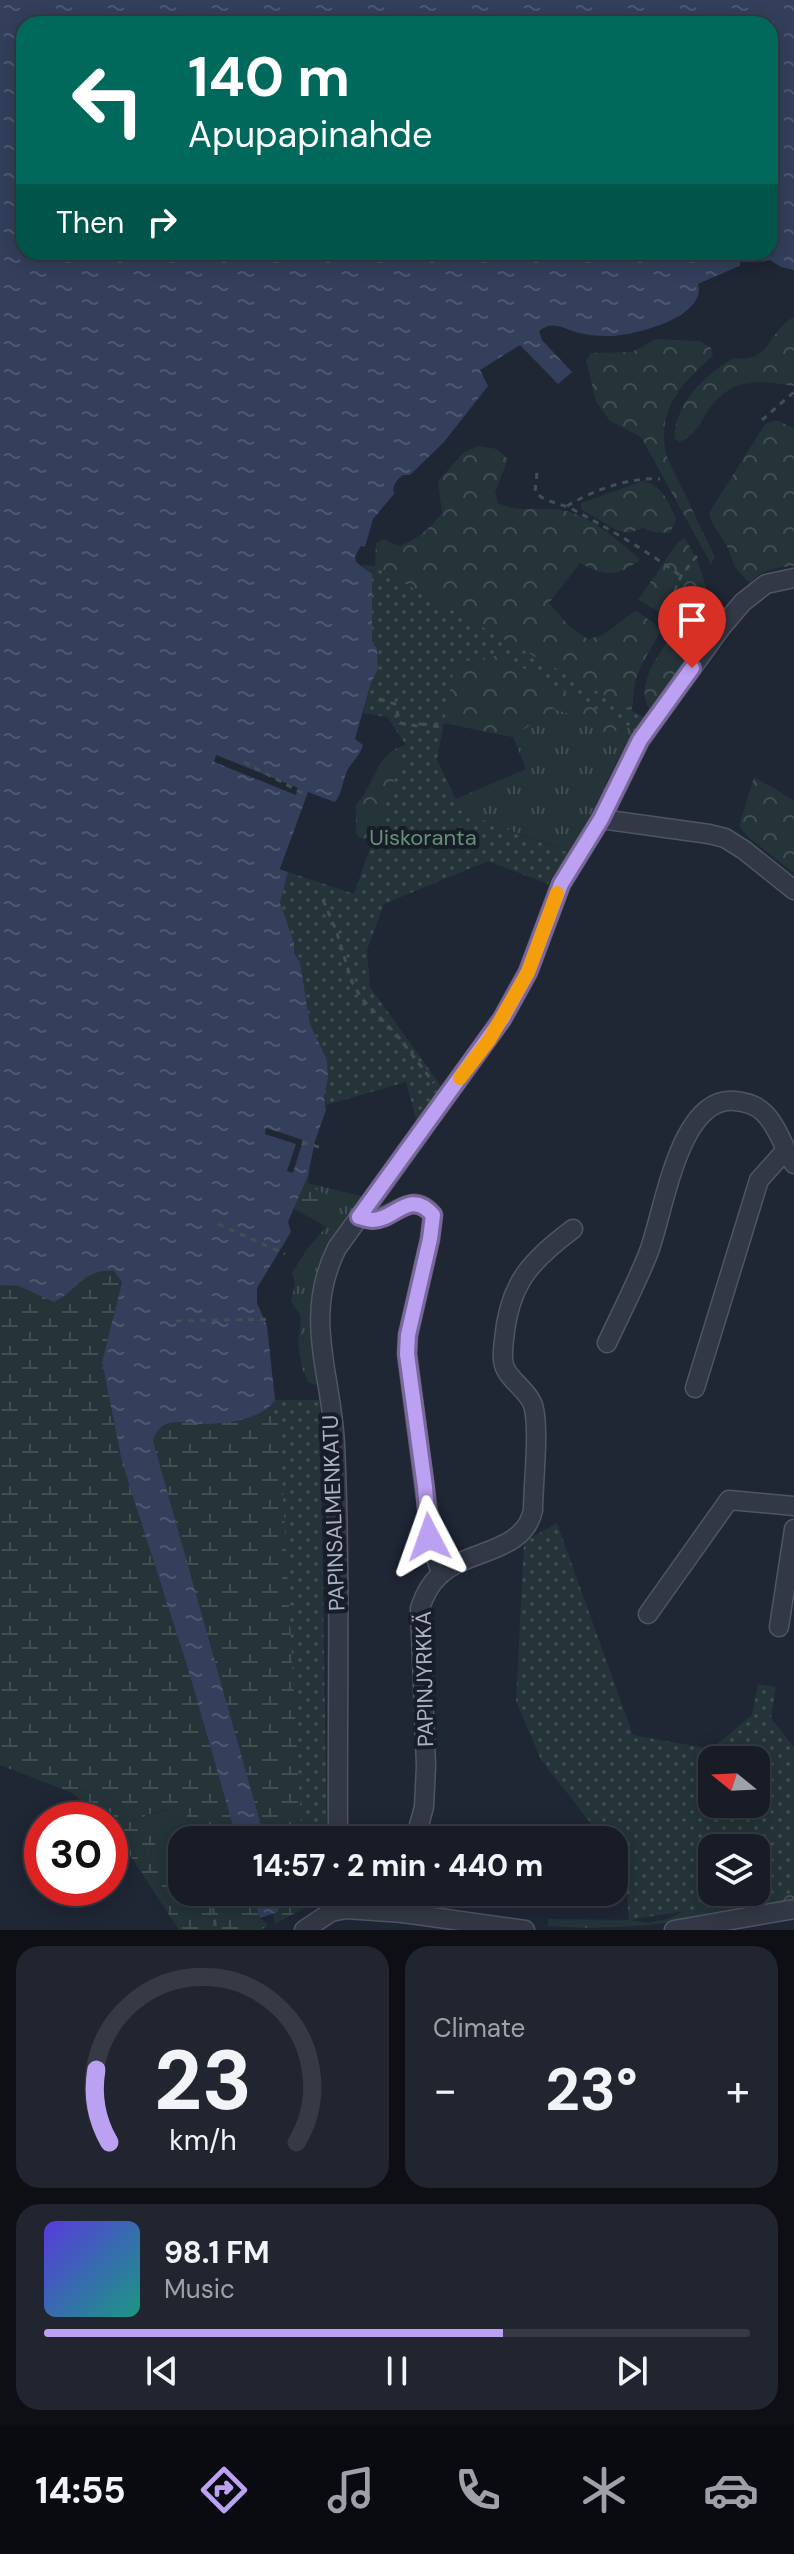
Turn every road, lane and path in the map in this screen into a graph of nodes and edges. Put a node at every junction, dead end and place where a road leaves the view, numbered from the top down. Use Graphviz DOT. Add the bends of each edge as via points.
graph roads {
  1 [pos="794,392"];
  2 [pos="762,420"];
  3 [pos="537,473"];
  4 [pos="660,479"];
  5 [pos="567,506"];
  6 [pos="699,553"];
  7 [pos="681,576"];
  8 [pos="794,578"];
  9 [pos="660,624"];
  10 [pos="379,699"];
  11 [pos="444,728"];
  12 [pos="244,762"];
  13 [pos="304,794"];
  14 [pos="601,819"];
  15 [pos="794,890"];
  16 [pos="323,900"];
  17 [pos="446,1099"];
  18 [pos="302,1142"];
  19 [pos="319,1147"];
  20 [pos="790,1158"];
  21 [pos="359,1217"];
  22 [pos="218,1224"];
  23 [pos="573,1229"];
  24 [pos="285,1254"];
  25 [pos="272,1319"];
  26 [pos="176,1321"];
  27 [pos="607,1343"];
  28 [pos="695,1388"];
  29 [pos="794,1506"];
  30 [pos="794,1529"];
  31 [pos="441,1573"];
  32 [pos="791,1574"];
  33 [pos="648,1614"];
  34 [pos="779,1627"];
  35 [pos="338,1826"];
  36 [pos="419,1826"];
  37 [pos="212,1906"];
  38 [pos="332,1906"];
  39 [pos="404,1906"];
  40 [pos="794,1909"];
  41 [pos="331,1912"];
  42 [pos="403,1913"];
  43 [pos="216,1930"];
  44 [pos="304,1930"];
  45 [pos="525,1930"];
  46 [pos="674,1930"];
  1 -- 2 [label="path"];
  3 -- 5 [label="path" via="535,492"];
  4 -- 5 [label="path" via="638,478"];
  5 -- 7 [label="path"];
  6 -- 7 [label="path"];
  7 -- 9 [label="path"];
  8 -- 14 [label="street, PAPINSALMENKATU" via="766,584 720,629 640,740"];
  10 -- 11 [label="path" via="395,704 400,723"];
  12 -- 13 [label="path"];
  14 -- 15 [label="street" via="725,838"];
  14 -- 17 [label="street, PAPINSALMENKATU" via="561,884 517,993"];
  16 -- 17 [label="path" via="362,999"];
  17 -- 21 [label="street, PAPINSALMENKATU"];
  18 -- 19 [label="path"];
  20 -- 27 [label="street" via="769,1118 749,1104 713,1104 692,1124 649,1253"];
  20 -- 28 [label="street" via="759,1180"];
  21 -- 31 [label="street" via="374,1220 414,1204 433,1215 407,1354 429,1537"];
  21 -- 35 [label="street, PAPINSALMENKATU" via="330,1261 318,1330 335,1442"];
  22 -- 24 [label="path"];
  23 -- 31 [label="street" via="527,1269 505,1322 506,1370 532,1403 535,1419 530,1525 513,1540"];
  25 -- 26 [label="path"];
  29 -- 33 [label="street" via="729,1500"];
  30 -- 32 [label="street"];
  31 -- 36 [label="street, PAPINJYRKKÄ" via="420,1608 426,1766"];
  32 -- 34 [label="street"];
  37 -- 43 [label="path"];
  38 -- 41 [label="street"];
  39 -- 42 [label="street"];
  40 -- 46 [label="street"];
  41 -- 42 [label="street"];
  41 -- 44 [label="street"];
  42 -- 45 [label="street"];
}
